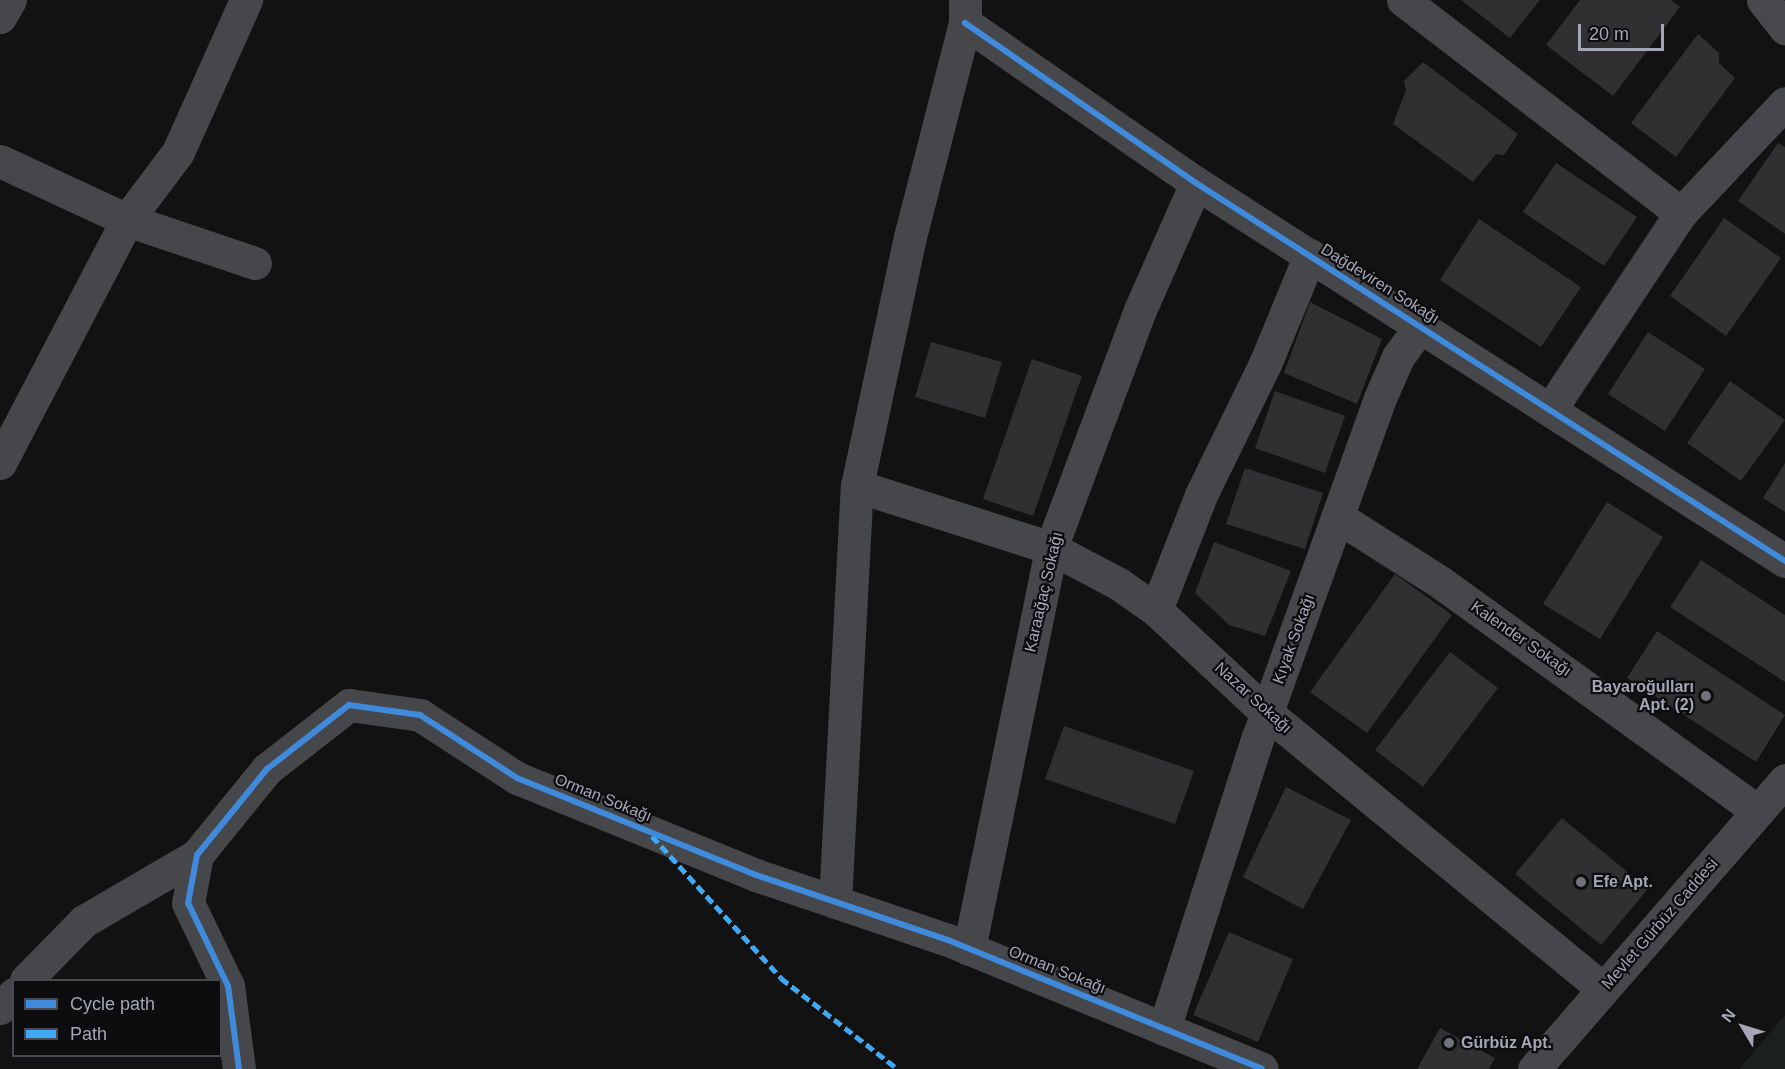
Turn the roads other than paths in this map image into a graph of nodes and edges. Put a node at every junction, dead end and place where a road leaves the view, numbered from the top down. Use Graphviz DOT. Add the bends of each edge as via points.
graph roads {
  1 [pos="10,0"];
  2 [pos="246,0"];
  3 [pos="1404,0"];
  4 [pos="1763,0"];
  5 [pos="965,11"];
  6 [pos="0,17"];
  7 [pos="1785,28"];
  8 [pos="1785,103"];
  9 [pos="0,162"];
  10 [pos="1196,183"];
  11 [pos="1681,213"];
  12 [pos="127,220"];
  13 [pos="1310,255"];
  14 [pos="255,264"];
  15 [pos="1421,326"];
  16 [pos="1550,410"];
  17 [pos="0,463"];
  18 [pos="857,486"];
  19 [pos="1338,517"];
  20 [pos="1050,548"];
  21 [pos="1785,561"];
  22 [pos="1156,610"];
  23 [pos="1267,714"];
  24 [pos="1785,780"];
  25 [pos="1758,811"];
  26 [pos="197,855"];
  27 [pos="835,902"];
  28 [pos="969,949"];
  29 [pos="28,979"];
  30 [pos="1604,989"];
  31 [pos="12,996"];
  32 [pos="0,1008"];
  33 [pos="1164,1029"];
  34 [pos="239,1069"];
  35 [pos="1262,1069"];
  36 [pos="1534,1069"];
  1 -- 6 [label="street"];
  2 -- 12 [label="street" via="178,152"];
  3 -- 11 [label="street"];
  4 -- 7 [label="main road"];
  5 -- 10 [label="street, Dağdeviren Sokağı"];
  5 -- 18 [label="street" via="910,237"];
  8 -- 11 [label="street"];
  9 -- 12 [label="street"];
  10 -- 13 [label="street, Dağdeviren Sokağı"];
  10 -- 20 [label="street, Karaağaç Sokağı" via="1140,310"];
  11 -- 16 [label="street"];
  12 -- 14 [label="street"];
  12 -- 17 [label="street"];
  13 -- 15 [label="street, Dağdeviren Sokağı"];
  13 -- 22 [label="street" via="1265,364 1200,495"];
  15 -- 16 [label="street, Dağdeviren Sokağı"];
  15 -- 19 [label="street, Kıyak Sokağı" via="1398,357"];
  16 -- 21 [label="street, Dağdeviren Sokağı"];
  18 -- 20 [label="street, Nazar Sokağı"];
  18 -- 27 [label="street"];
  19 -- 23 [label="street, Kıyak Sokağı"];
  19 -- 25 [label="street, Kalender Sokağı" via="1440,582"];
  20 -- 22 [label="street, Nazar Sokağı" via="1119,584"];
  20 -- 28 [label="street, Karaağaç Sokağı"];
  22 -- 23 [label="street, Nazar Sokağı"];
  23 -- 30 [label="street, Nazar Sokağı"];
  23 -- 33 [label="street, Kıyak Sokağı"];
  24 -- 25 [label="street, Mevlet Gürbüz Caddesi"];
  25 -- 30 [label="street, Mevlet Gürbüz Caddesi"];
  26 -- 27 [label="street, Orman Sokağı" via="267,769 349,705 420,715 517,778 756,875"];
  26 -- 29 [label="street" via="84,921"];
  26 -- 34 [label="street, Orman Sokağı" via="188,903 228,986"];
  27 -- 28 [label="street, Orman Sokağı"];
  28 -- 33 [label="street, Orman Sokağı"];
  30 -- 36 [label="street, Mevlet Gürbüz Caddesi"];
  31 -- 32 [label="street"];
  33 -- 35 [label="street, Orman Sokağı"];
}
